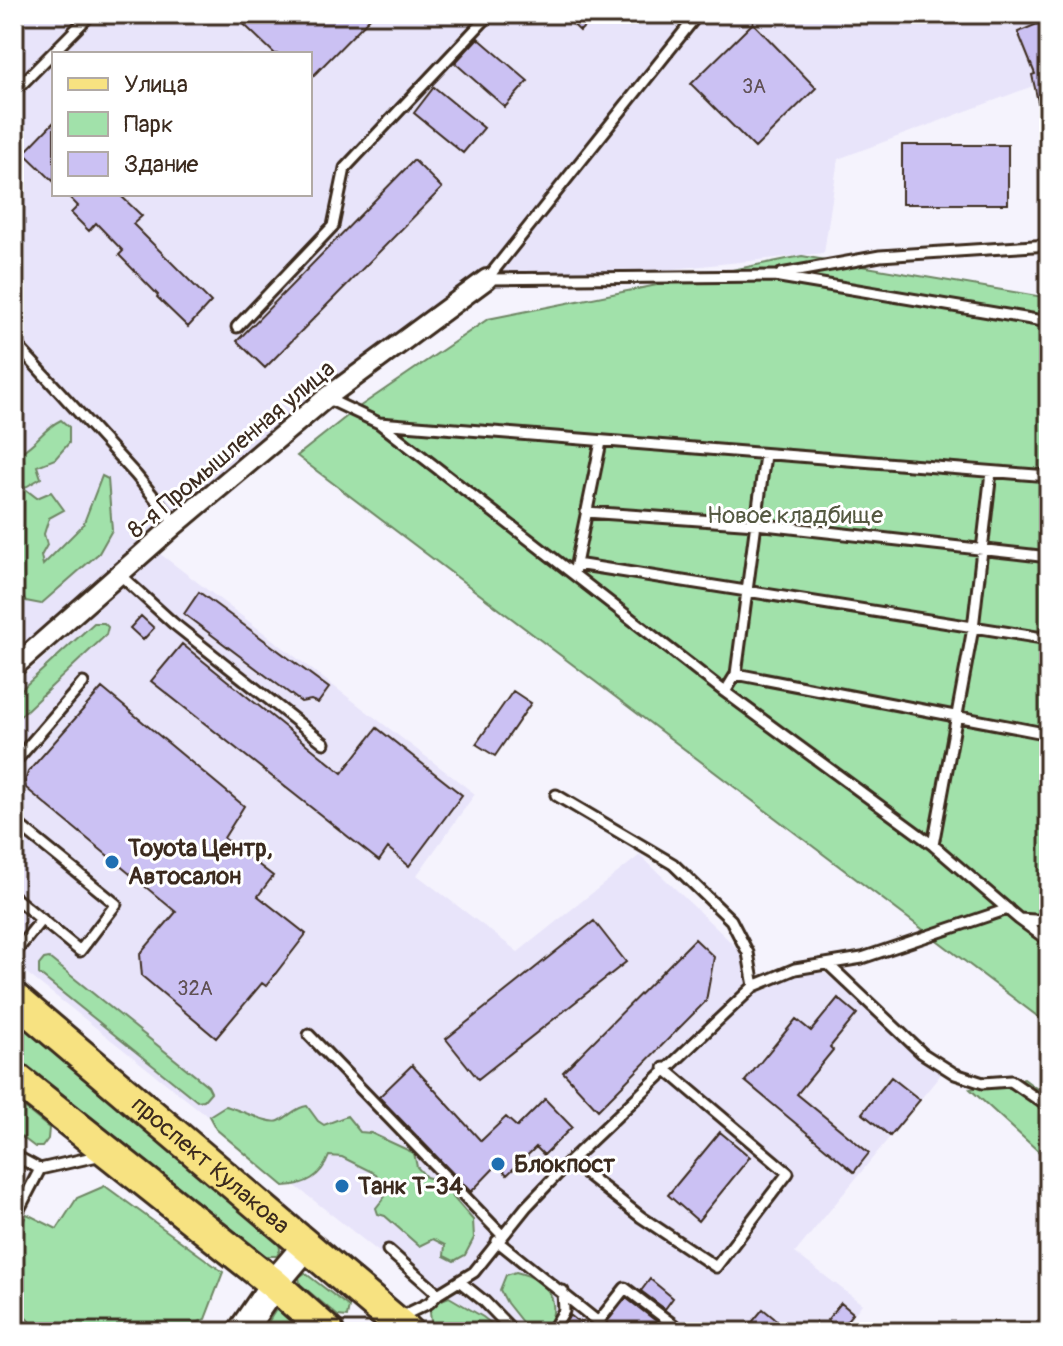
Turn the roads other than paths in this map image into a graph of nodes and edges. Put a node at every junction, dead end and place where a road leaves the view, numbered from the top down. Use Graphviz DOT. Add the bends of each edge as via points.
graph roads {
  1 [pos="91,14"];
  2 [pos="490,14"];
  3 [pos="698,14"];
  4 [pos="53,52"];
  5 [pos="52,54"];
  6 [pos="14,92"];
  7 [pos="1049,245"];
  8 [pos="774,276"];
  9 [pos="487,279"];
  10 [pos="1049,322"];
  11 [pos="237,327"];
  12 [pos="14,342"];
  13 [pos="326,398"];
  14 [pos="379,423"];
  15 [pos="601,442"];
  16 [pos="765,455"];
  17 [pos="991,472"];
  18 [pos="1049,476"];
  19 [pos="586,512"];
  20 [pos="176,524"];
  21 [pos="756,524"];
  22 [pos="983,549"];
  23 [pos="1049,557"];
  24 [pos="575,569"];
  25 [pos="119,574"];
  26 [pos="748,590"];
  27 [pos="973,628"];
  28 [pos="1049,639"];
  29 [pos="14,667"];
  30 [pos="736,674"];
  31 [pos="83,683"];
  32 [pos="725,692"];
  33 [pos="956,717"];
  34 [pos="1049,734"];
  35 [pos="324,743"];
  36 [pos="14,763"];
  37 [pos="556,795"];
  38 [pos="14,821"];
  39 [pos="933,845"];
  40 [pos="14,897"];
  41 [pos="1008,909"];
  42 [pos="42,919"];
  43 [pos="1019,919"];
  44 [pos="1049,921"];
  45 [pos="1049,941"];
  46 [pos="14,954"];
  47 [pos="828,964"];
  48 [pos="754,986"];
  49 [pos="14,998"];
  50 [pos="309,1035"];
  51 [pos="664,1068"];
  52 [pos="14,1077"];
  53 [pos="1049,1107"];
  54 [pos="110,1153"];
  55 [pos="14,1155"];
  56 [pos="570,1161"];
  57 [pos="40,1169"];
  58 [pos="18,1203"];
  59 [pos="14,1219"];
  60 [pos="500,1238"];
  61 [pos="307,1245"];
  62 [pos="388,1250"];
  63 [pos="459,1281"];
  64 [pos="274,1284"];
  65 [pos="563,1291"];
  66 [pos="438,1294"];
  67 [pos="394,1328"];
  68 [pos="241,1332"];
  69 [pos="328,1332"];
  70 [pos="514,1332"];
  71 [pos="551,1332"];
  72 [pos="683,1332"];
  1 -- 4 [label="lane"];
  2 -- 11 [label="lane" via="345,168 333,226"];
  3 -- 9 [label="lane"];
  5 -- 6 [label="lane"];
  7 -- 8 [label="lane" via="880,256"];
  8 -- 9 [label="lane"];
  8 -- 10 [label="lane"];
  9 -- 13 [label="street, 8-я Промышленная улица"];
  12 -- 20 [label="lane"];
  13 -- 14 [label="lane"];
  13 -- 20 [label="street, 8-я Промышленная улица"];
  14 -- 15 [label="lane"];
  14 -- 24 [label="lane"];
  15 -- 16 [label="lane"];
  15 -- 19 [label="lane"];
  16 -- 17 [label="lane"];
  16 -- 21 [label="lane"];
  17 -- 18 [label="lane"];
  17 -- 22 [label="lane"];
  19 -- 21 [label="lane"];
  19 -- 24 [label="lane"];
  20 -- 25 [label="street, 8-я Промышленная улица"];
  21 -- 22 [label="lane"];
  21 -- 26 [label="lane"];
  22 -- 23 [label="lane"];
  22 -- 27 [label="lane"];
  24 -- 26 [label="lane"];
  24 -- 32 [label="lane"];
  25 -- 29 [label="street, 8-я Промышленная улица"];
  25 -- 35 [label="lane"];
  26 -- 27 [label="lane"];
  26 -- 30 [label="lane"];
  27 -- 28 [label="lane"];
  27 -- 33 [label="lane"];
  30 -- 32 [label="lane"];
  30 -- 33 [label="lane"];
  31 -- 36 [label="lane"];
  32 -- 39 [label="lane"];
  33 -- 34 [label="lane"];
  33 -- 39 [label="lane"];
  37 -- 48 [label="lane" via="673,864 731,920 748,953"];
  38 -- 42 [label="lane" via="116,904 80,951"];
  39 -- 41 [label="lane"];
  40 -- 42 [label="lane"];
  41 -- 43 [label="lane"];
  41 -- 47 [label="lane" via="862,958"];
  42 -- 46 [label="lane"];
  43 -- 44 [label="lane"];
  43 -- 45 [label="lane"];
  47 -- 48 [label="lane" via="795,969"];
  47 -- 53 [label="lane" via="922,1053 955,1074 983,1083 1011,1081"];
  48 -- 51 [label="lane"];
  49 -- 61 [label="main road, проспект Кулакова"];
  50 -- 60 [label="lane"];
  51 -- 56 [label="lane"];
  51 -- 56 [label="lane" via="788,1173 716,1267"];
  52 -- 54 [label="main road"];
  54 -- 57 [label="lane"];
  54 -- 64 [label="main road"];
  55 -- 57 [label="lane"];
  56 -- 60 [label="lane"];
  57 -- 58 [label="lane"];
  58 -- 59 [label="lane"];
  60 -- 63 [label="lane" via="474,1272"];
  60 -- 65 [label="lane"];
  61 -- 64 [label="main road"];
  61 -- 67 [label="main road, проспект Кулакова"];
  62 -- 66 [label="lane"];
  63 -- 66 [label="lane"];
  63 -- 70 [label="lane"];
  64 -- 68 [label="main road"];
  64 -- 69 [label="main road"];
  65 -- 71 [label="lane" via="564,1311"];
  65 -- 72 [label="lane" via="600,1324 625,1288"];
  66 -- 67 [label="lane"];
}
